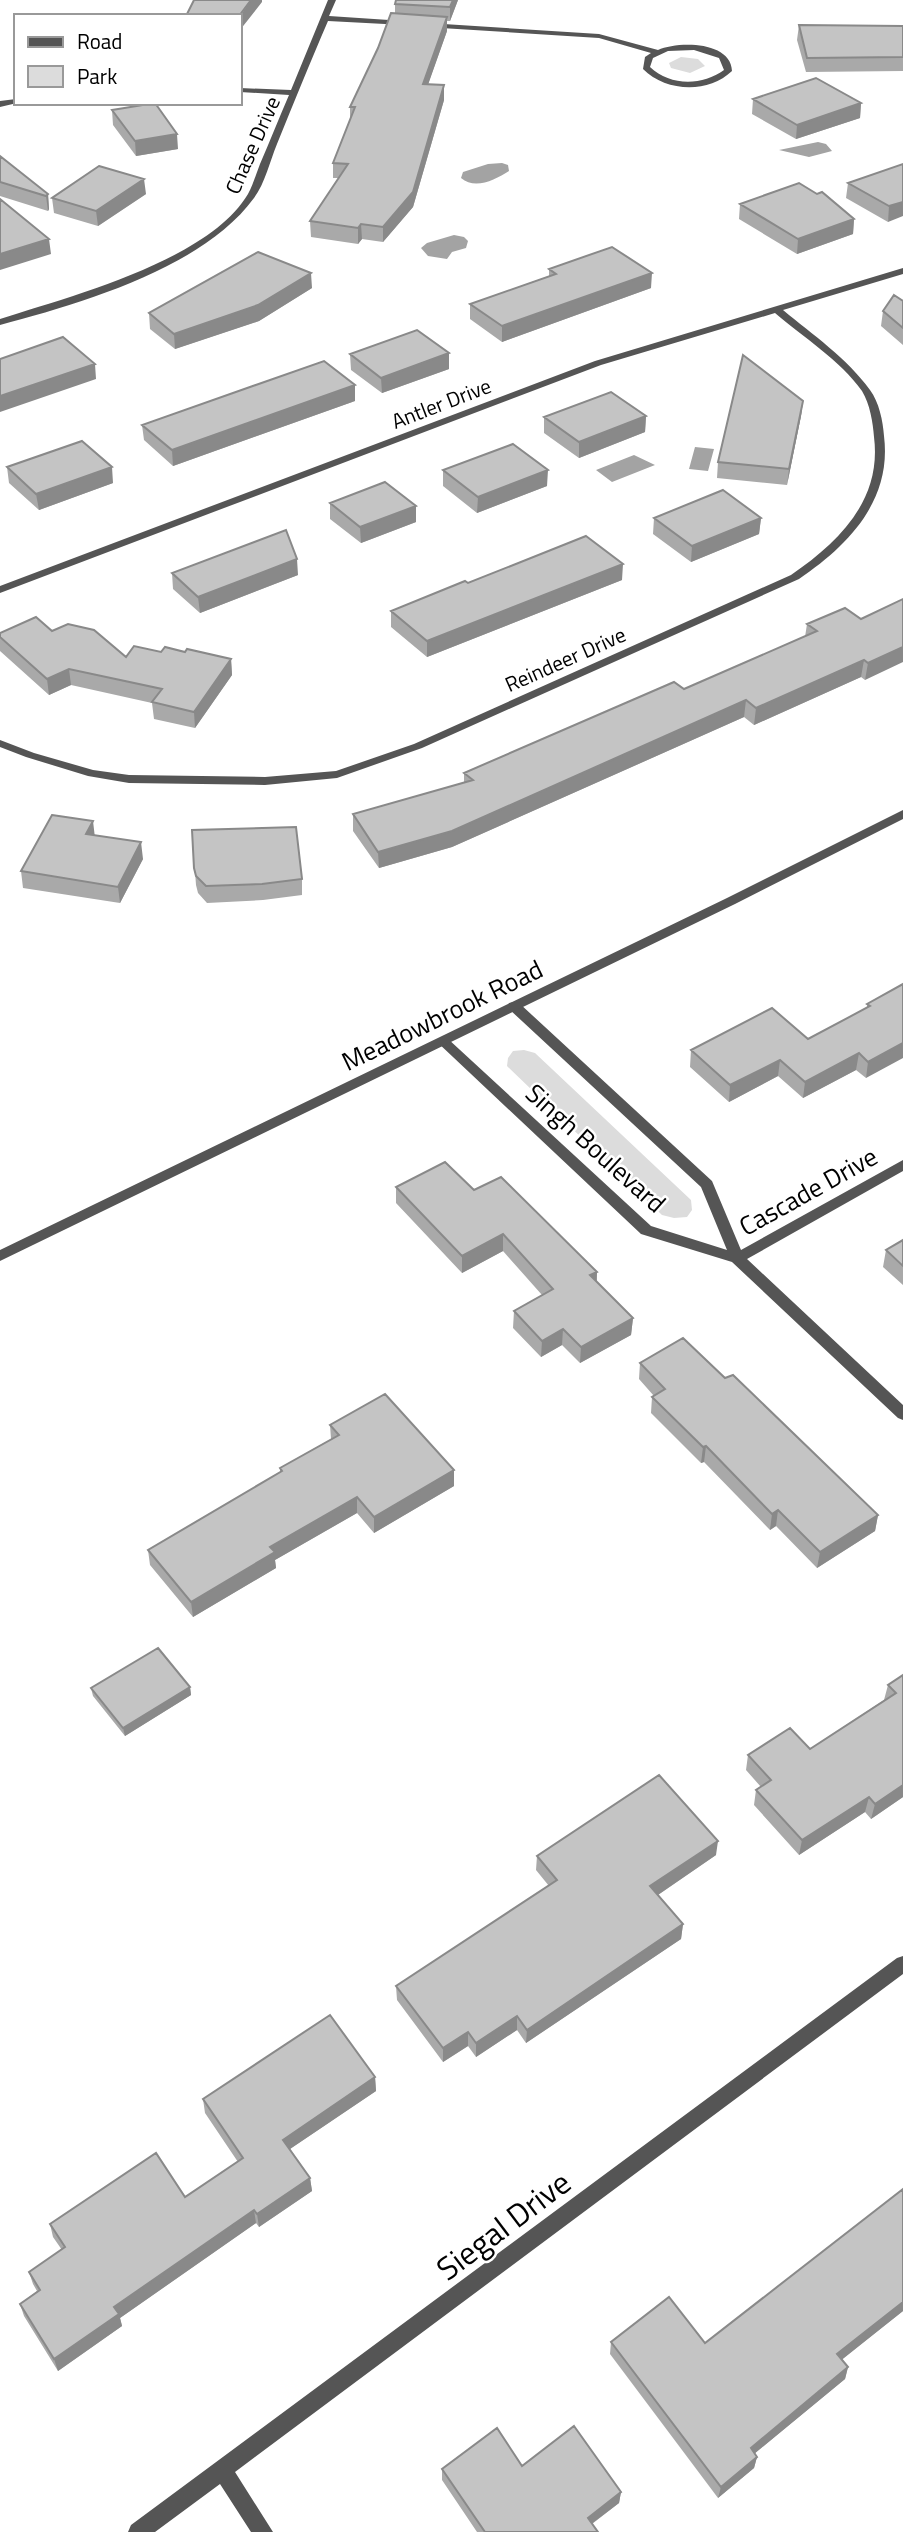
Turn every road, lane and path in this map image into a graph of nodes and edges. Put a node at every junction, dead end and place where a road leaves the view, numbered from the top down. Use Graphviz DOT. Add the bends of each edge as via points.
graph roads {
  1 [pos="332,0"];
  2 [pos="326,18"];
  3 [pos="657,52"];
  4 [pos="242,90"];
  5 [pos="295,93"];
  6 [pos="903,271"];
  7 [pos="776,310"];
  8 [pos="0,322"];
  9 [pos="0,590"];
  10 [pos="0,743"];
  11 [pos="903,814"];
  12 [pos="514,1006"];
  13 [pos="442,1041"];
  14 [pos="903,1165"];
  15 [pos="0,1256"];
  16 [pos="737,1258"];
  17 [pos="903,1414"];
  18 [pos="903,1964"];
  19 [pos="223,2471"];
  20 [pos="138,2532"];
  21 [pos="263,2532"];
  1 -- 2 [label="street, Chase Drive"];
  2 -- 3 [label="street" via="599,36"];
  2 -- 5 [label="street, Chase Drive"];
  3 -- 3 [label="street" via="646,67 667,81 703,83 728,71 725,59 707,50 680,47"];
  4 -- 5 [label="street"];
  5 -- 8 [label="street, Chase Drive" via="252,195 215,235 164,264"];
  6 -- 7 [label="street, Antler Drive"];
  7 -- 9 [label="street, Antler Drive" via="598,363"];
  7 -- 10 [label="street, Reindeer Drive" via="867,392 884,421 892,449 885,487 874,512 841,547 795,577 418,746 337,774 265,781 129,779 92,773"];
  11 -- 12 [label="street, Meadowbrook Road"];
  12 -- 13 [label="street, Meadowbrook Road"];
  12 -- 16 [label="street, Singh Boulevard" via="707,1184"];
  13 -- 15 [label="street, Meadowbrook Road"];
  13 -- 16 [label="street, Singh Boulevard" via="646,1230"];
  14 -- 16 [label="street, Cascade Drive"];
  16 -- 17 [label="street, Singh Boulevard"];
  18 -- 19 [label="street, Siegal Drive"];
  19 -- 20 [label="street, Siegal Drive"];
  19 -- 21 [label="street"];
}
